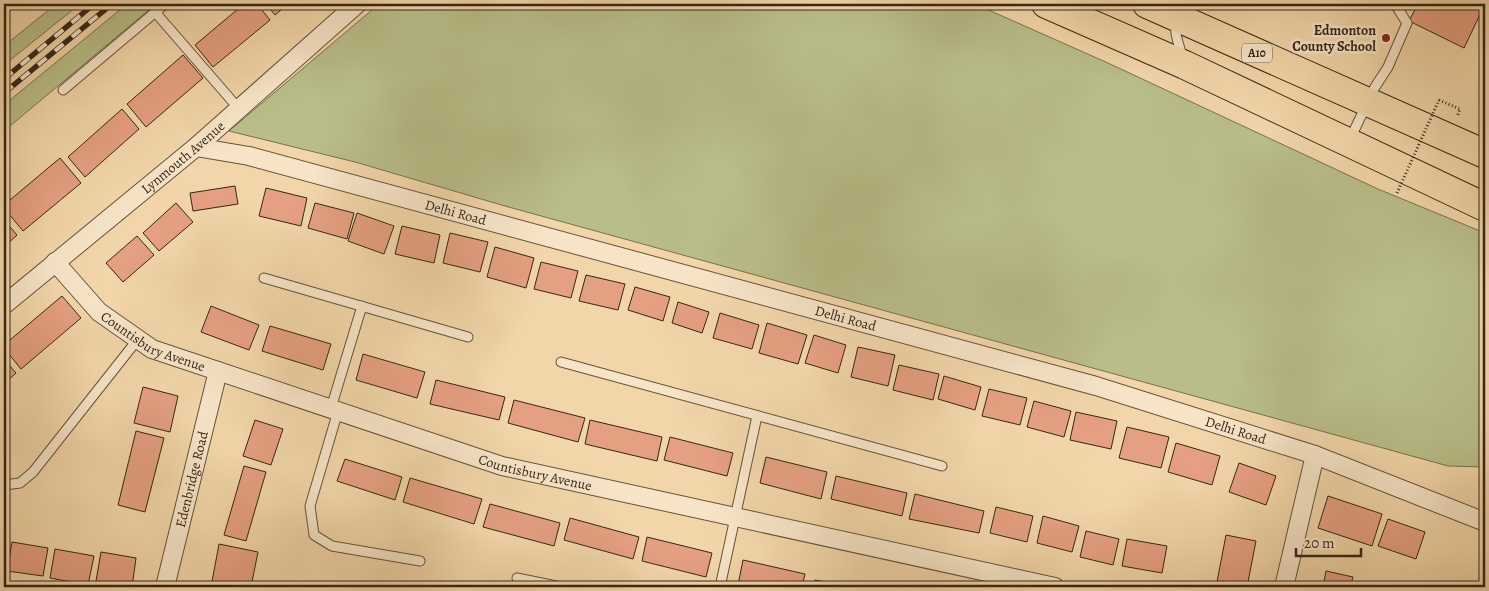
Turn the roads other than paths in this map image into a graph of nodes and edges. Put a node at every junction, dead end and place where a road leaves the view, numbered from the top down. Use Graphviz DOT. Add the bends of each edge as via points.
graph roads {
  1 [pos="165,4"];
  2 [pos="357,4"];
  3 [pos="1046,4"];
  4 [pos="1147,4"];
  5 [pos="1395,4"];
  6 [pos="1179,10"];
  7 [pos="155,12"];
  8 [pos="1185,66"];
  9 [pos="63,90"];
  10 [pos="1367,102"];
  11 [pos="239,109"];
  12 [pos="1348,144"];
  13 [pos="196,147"];
  14 [pos="1485,154"];
  15 [pos="1485,207"];
  16 [pos="55,262"];
  17 [pos="264,278"];
  18 [pos="4,305"];
  19 [pos="362,306"];
  20 [pos="468,337"];
  21 [pos="138,339"];
  22 [pos="561,362"];
  23 [pos="218,371"];
  24 [pos="335,410"];
  25 [pos="757,416"];
  26 [pos="1315,455"];
  27 [pos="942,466"];
  28 [pos="4,485"];
  29 [pos="736,517"];
  30 [pos="1485,522"];
  31 [pos="420,561"];
  32 [pos="517,578"];
  33 [pos="165,587"];
  34 [pos="561,587"];
  35 [pos="720,587"];
  36 [pos="1055,587"];
  37 [pos="1284,587"];
  1 -- 7 [label="lane"];
  2 -- 11 [label="street, Lynmouth Avenue"];
  3 -- 8 [label="highway"];
  4 -- 6 [label="highway, A10"];
  5 -- 10 [label="lane" via="1407,23 1388,67"];
  6 -- 8 [label="lane" via="1174,33"];
  6 -- 10 [label="highway, A10"];
  7 -- 9 [label="lane"];
  7 -- 11 [label="lane"];
  8 -- 12 [label="highway"];
  10 -- 12 [label="lane"];
  10 -- 14 [label="highway, A10"];
  11 -- 13 [label="street, Lynmouth Avenue"];
  12 -- 15 [label="highway"];
  13 -- 16 [label="street, Lynmouth Avenue"];
  13 -- 26 [label="street, Delhi Road" via="249,156 1096,386"];
  16 -- 18 [label="street, Lynmouth Avenue"];
  16 -- 21 [label="street, Countisbury Avenue" via="99,312"];
  17 -- 19 [label="lane"];
  19 -- 20 [label="lane"];
  19 -- 24 [label="lane"];
  21 -- 23 [label="street, Countisbury Avenue" via="152,349"];
  21 -- 28 [label="lane" via="33,472 20,483"];
  22 -- 25 [label="lane"];
  23 -- 24 [label="street, Countisbury Avenue"];
  23 -- 33 [label="street, Edenbridge Road"];
  24 -- 29 [label="street, Countisbury Avenue" via="502,466"];
  24 -- 31 [label="lane" via="310,506 314,535 332,546"];
  25 -- 27 [label="lane"];
  25 -- 29 [label="lane"];
  26 -- 30 [label="street, Delhi Road"];
  26 -- 37 [label="street"];
  29 -- 35 [label="lane"];
  29 -- 36 [label="street, Countisbury Avenue"];
  32 -- 34 [label="lane"];
}
